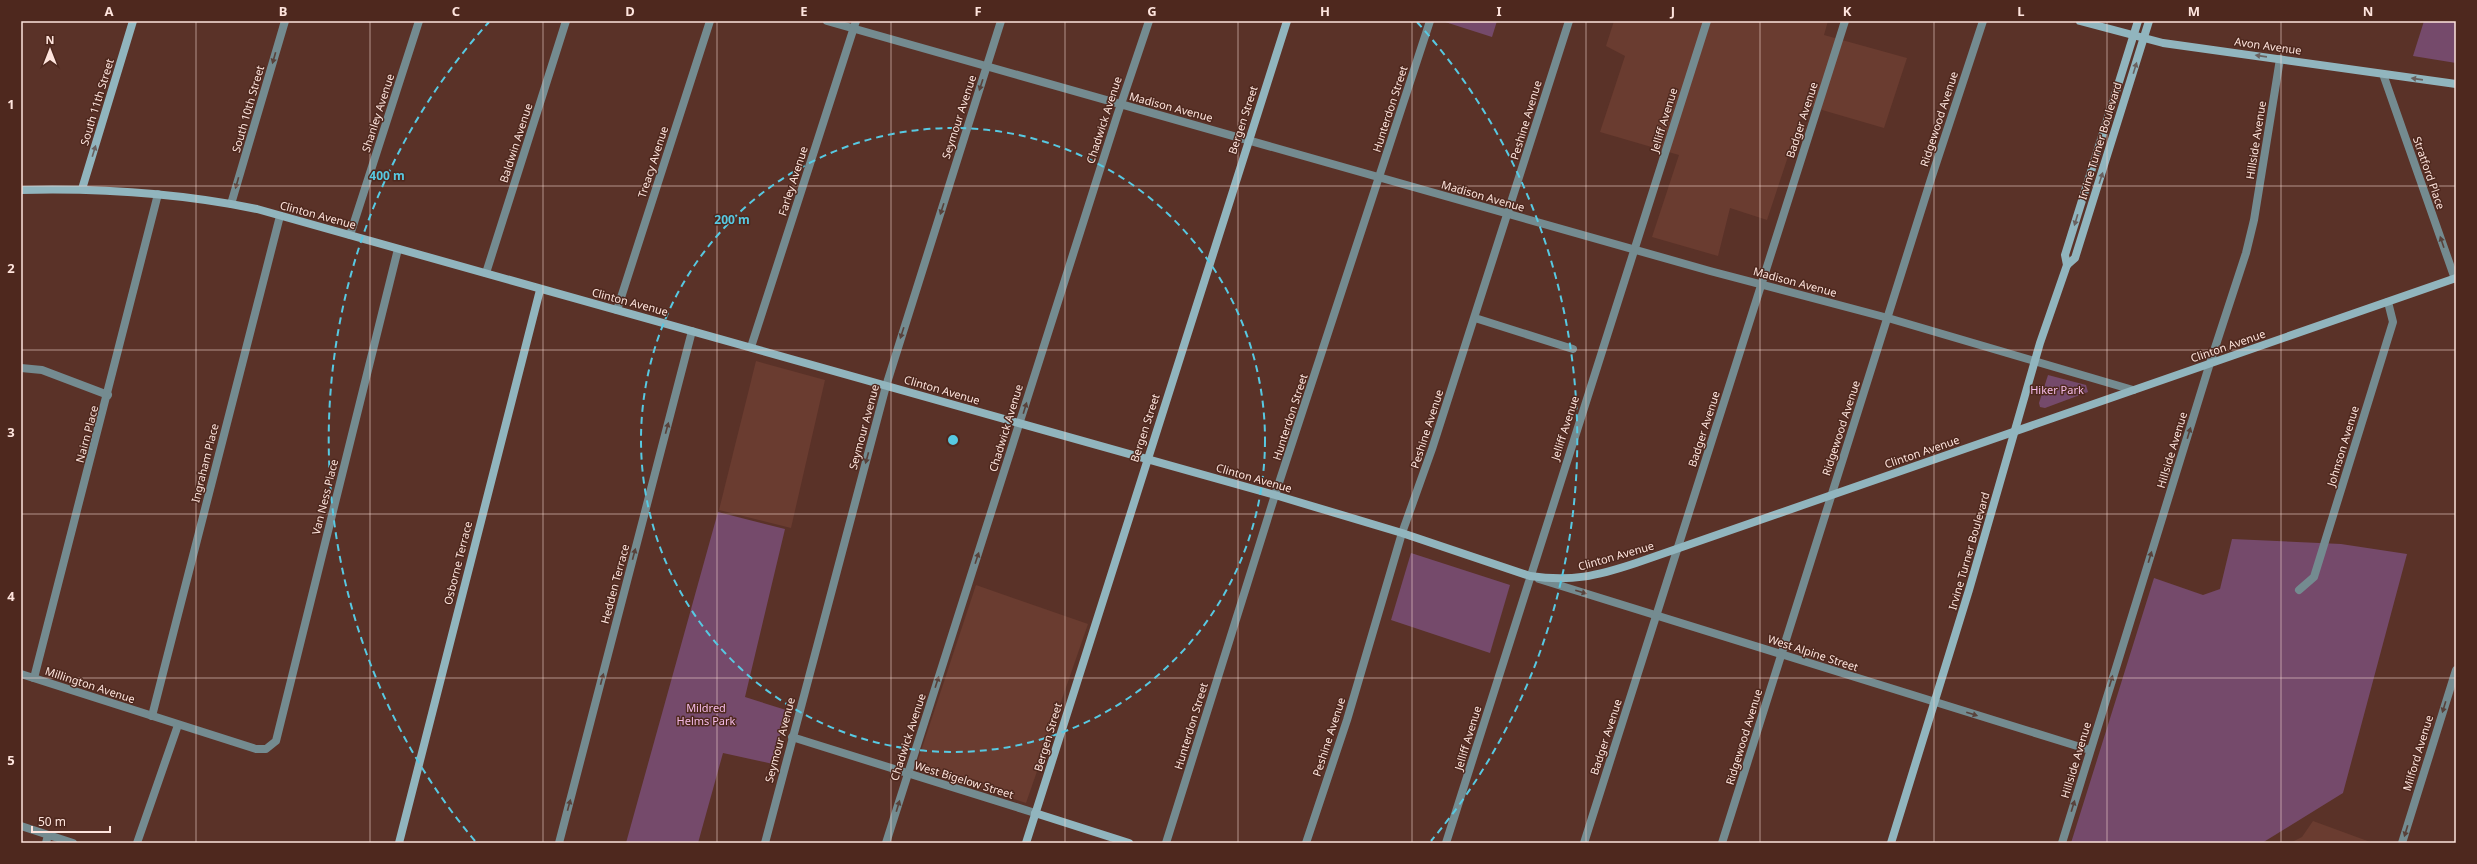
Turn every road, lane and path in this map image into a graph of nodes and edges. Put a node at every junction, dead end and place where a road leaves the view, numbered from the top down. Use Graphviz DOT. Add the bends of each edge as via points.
graph roads {
  1 [pos="133,21"];
  2 [pos="285,21"];
  3 [pos="419,21"];
  4 [pos="566,21"];
  5 [pos="710,21"];
  6 [pos="827,21"];
  7 [pos="1001,21"];
  8 [pos="1149,21"];
  9 [pos="1287,21"];
  10 [pos="1430,21"];
  11 [pos="1569,21"];
  12 [pos="1707,21"];
  13 [pos="1845,21"];
  14 [pos="1983,21"];
  15 [pos="2080,21"];
  16 [pos="2138,21"];
  17 [pos="2149,21"];
  18 [pos="855,25"];
  19 [pos="2133,36"];
  20 [pos="2144,38"];
  21 [pos="2280,59"];
  22 [pos="986,67"];
  23 [pos="2383,74"];
  24 [pos="2456,84"];
  25 [pos="1120,105"];
  26 [pos="1249,140"];
  27 [pos="1379,178"];
  28 [pos="82,189"];
  29 [pos="21,190"];
  30 [pos="158,194"];
  31 [pos="231,204"];
  32 [pos="1508,214"];
  33 [pos="280,216"];
  34 [pos="350,235"];
  35 [pos="398,249"];
  36 [pos="1635,250"];
  37 [pos="2067,265"];
  38 [pos="486,272"];
  39 [pos="2455,279"];
  40 [pos="1762,284"];
  41 [pos="540,290"];
  42 [pos="2388,302"];
  43 [pos="618,310"];
  44 [pos="1475,318"];
  45 [pos="1888,318"];
  46 [pos="692,331"];
  47 [pos="752,347"];
  48 [pos="1573,349"];
  49 [pos="2036,360"];
  50 [pos="2210,364"];
  51 [pos="21,368"];
  52 [pos="886,386"];
  53 [pos="2133,390"];
  54 [pos="108,395"];
  55 [pos="1020,424"];
  56 [pos="2015,431"];
  57 [pos="1147,459"];
  58 [pos="1275,495"];
  59 [pos="1831,496"];
  60 [pos="1402,533"];
  61 [pos="1676,550"];
  62 [pos="1530,576"];
  63 [pos="2299,590"];
  64 [pos="1656,616"];
  65 [pos="1781,654"];
  66 [pos="2456,670"];
  67 [pos="21,674"];
  68 [pos="34,678"];
  69 [pos="1934,703"];
  70 [pos="152,716"];
  71 [pos="178,725"];
  72 [pos="792,737"];
  73 [pos="2090,750"];
  74 [pos="908,774"];
  75 [pos="1035,814"];
  76 [pos="21,826"];
  77 [pos="47,839"];
  78 [pos="73,843"];
  79 [pos="137,843"];
  80 [pos="399,843"];
  81 [pos="559,843"];
  82 [pos="765,843"];
  83 [pos="886,843"];
  84 [pos="1026,843"];
  85 [pos="1129,843"];
  86 [pos="1166,843"];
  87 [pos="1306,843"];
  88 [pos="1446,843"];
  89 [pos="1584,843"];
  90 [pos="1722,843"];
  91 [pos="1891,843"];
  92 [pos="2062,843"];
  93 [pos="2402,843"];
  28 -- 1 [label="main road, South 11th Street, one-way"];
  2 -- 31 [label="street, South 10th Street, one-way"];
  3 -- 34 [label="street, Shanley Avenue"];
  4 -- 38 [label="street, Baldwin Avenue"];
  5 -- 43 [label="street, Treacy Avenue"];
  6 -- 18 [label="street, Madison Avenue"];
  7 -- 22 [label="street, Seymour Avenue"];
  8 -- 25 [label="street, Chadwick Avenue"];
  9 -- 26 [label="main road, Bergen Street"];
  10 -- 27 [label="street, Hunterdon Street"];
  11 -- 32 [label="street, Peshine Avenue"];
  12 -- 36 [label="street, Jelliff Avenue"];
  13 -- 40 [label="street, Badger Avenue"];
  14 -- 45 [label="street, Ridgewood Avenue" via="1930,179"];
  15 -- 19 [label="main road, Avon Avenue"];
  16 -- 19 [label="main road, Irvine Turner Boulevard"];
  17 -- 20 [label="main road, Irvine Turner Boulevard"];
  18 -- 22 [label="street, Madison Avenue"];
  18 -- 47 [label="street, Farley Avenue"];
  19 -- 20 [label="main road, Avon Avenue"];
  19 -- 37 [label="main road, Irvine Turner Boulevard, one-way" via="2065,255"];
  21 -- 20 [label="main road, Avon Avenue, one-way"];
  37 -- 20 [label="main road, Irvine Turner Boulevard, one-way" via="2075,258"];
  21 -- 23 [label="main road, Avon Avenue"];
  21 -- 50 [label="street, Hillside Avenue" via="2251,236"];
  22 -- 25 [label="street, Madison Avenue"];
  22 -- 52 [label="street, Seymour Avenue, one-way"];
  24 -- 23 [label="main road, Avon Avenue, one-way"];
  39 -- 23 [label="street, Stratford Place, one-way"];
  25 -- 26 [label="street, Madison Avenue"];
  55 -- 25 [label="street, Chadwick Avenue, one-way"];
  26 -- 27 [label="street, Madison Avenue"];
  26 -- 57 [label="main road, Bergen Street"];
  27 -- 32 [label="street, Madison Avenue"];
  27 -- 58 [label="street, Hunterdon Street"];
  28 -- 29 [label="main road, Clinton Avenue"];
  28 -- 30 [label="main road, Clinton Avenue"];
  30 -- 31 [label="main road, Clinton Avenue"];
  30 -- 54 [label="street, Nairn Place"];
  31 -- 33 [label="main road, Clinton Avenue"];
  32 -- 36 [label="street, Madison Avenue"];
  32 -- 44 [label="street, Peshine Avenue"];
  33 -- 34 [label="main road, Clinton Avenue"];
  33 -- 70 [label="street, Ingraham Place"];
  34 -- 35 [label="main road, Clinton Avenue"];
  35 -- 38 [label="main road, Clinton Avenue"];
  35 -- 71 [label="street, Van Ness Place" via="276,741 269,747 256,748"];
  36 -- 40 [label="street, Madison Avenue"];
  36 -- 62 [label="street, Jelliff Avenue"];
  37 -- 49 [label="main road, Irvine Turner Boulevard"];
  38 -- 41 [label="main road, Clinton Avenue"];
  39 -- 42 [label="main road, Clinton Avenue"];
  40 -- 45 [label="street, Madison Avenue"];
  40 -- 61 [label="street, Badger Avenue"];
  41 -- 43 [label="main road, Clinton Avenue"];
  41 -- 80 [label="main road, Osborne Terrace"];
  42 -- 50 [label="main road, Clinton Avenue"];
  42 -- 63 [label="street, Johnson Avenue" via="2393,322 2319,562 2314,577"];
  43 -- 46 [label="main road, Clinton Avenue"];
  44 -- 48 [label="street"];
  44 -- 60 [label="street, Peshine Avenue"];
  45 -- 49 [label="street, Madison Avenue"];
  45 -- 59 [label="street, Ridgewood Avenue"];
  46 -- 47 [label="main road, Clinton Avenue"];
  81 -- 46 [label="street, Hedden Terrace, one-way"];
  47 -- 52 [label="main road, Clinton Avenue"];
  49 -- 53 [label="street, Madison Avenue"];
  49 -- 56 [label="main road, Irvine Turner Boulevard"];
  50 -- 53 [label="main road, Clinton Avenue"];
  73 -- 50 [label="street, Hillside Avenue, one-way"];
  51 -- 54 [label="street" via="42,370"];
  52 -- 55 [label="main road, Clinton Avenue"];
  52 -- 72 [label="street, Seymour Avenue, one-way"];
  53 -- 56 [label="main road, Clinton Avenue"];
  54 -- 68 [label="street, Nairn Place"];
  55 -- 57 [label="main road, Clinton Avenue"];
  74 -- 55 [label="street, Chadwick Avenue, one-way"];
  56 -- 59 [label="main road, Clinton Avenue"];
  56 -- 69 [label="main road, Irvine Turner Boulevard"];
  57 -- 58 [label="main road, Clinton Avenue"];
  57 -- 75 [label="main road, Bergen Street"];
  58 -- 60 [label="main road, Clinton Avenue"];
  58 -- 86 [label="street, Hunterdon Street"];
  59 -- 61 [label="main road, Clinton Avenue"];
  59 -- 65 [label="street, Ridgewood Avenue"];
  60 -- 62 [label="main road, Clinton Avenue"];
  60 -- 87 [label="street, Peshine Avenue" via="1347,720"];
  61 -- 62 [label="main road, Clinton Avenue" via="1582,578 1550,579"];
  61 -- 64 [label="street, Badger Avenue"];
  62 -- 64 [label="street, West Alpine Street, one-way"];
  62 -- 88 [label="street, Jelliff Avenue"];
  64 -- 65 [label="street, West Alpine Street"];
  64 -- 89 [label="street, Badger Avenue"];
  65 -- 69 [label="street, West Alpine Street"];
  65 -- 90 [label="street, Ridgewood Avenue"];
  66 -- 93 [label="street, Milford Avenue, one-way"];
  67 -- 68 [label="street, Millington Avenue"];
  68 -- 70 [label="street, Millington Avenue"];
  69 -- 73 [label="street, West Alpine Street, one-way"];
  69 -- 91 [label="main road, Irvine Turner Boulevard"];
  70 -- 71 [label="street, Millington Avenue"];
  71 -- 79 [label="street"];
  72 -- 74 [label="street, West Bigelow Street"];
  72 -- 82 [label="street, Seymour Avenue"];
  92 -- 73 [label="street, Hillside Avenue, one-way"];
  74 -- 75 [label="street, West Bigelow Street"];
  83 -- 74 [label="street, Chadwick Avenue, one-way"];
  75 -- 84 [label="main road, Bergen Street"];
  75 -- 85 [label="main road, West Bigelow Street"];
  76 -- 77 [label="street"];
  77 -- 78 [label="street"];
}
